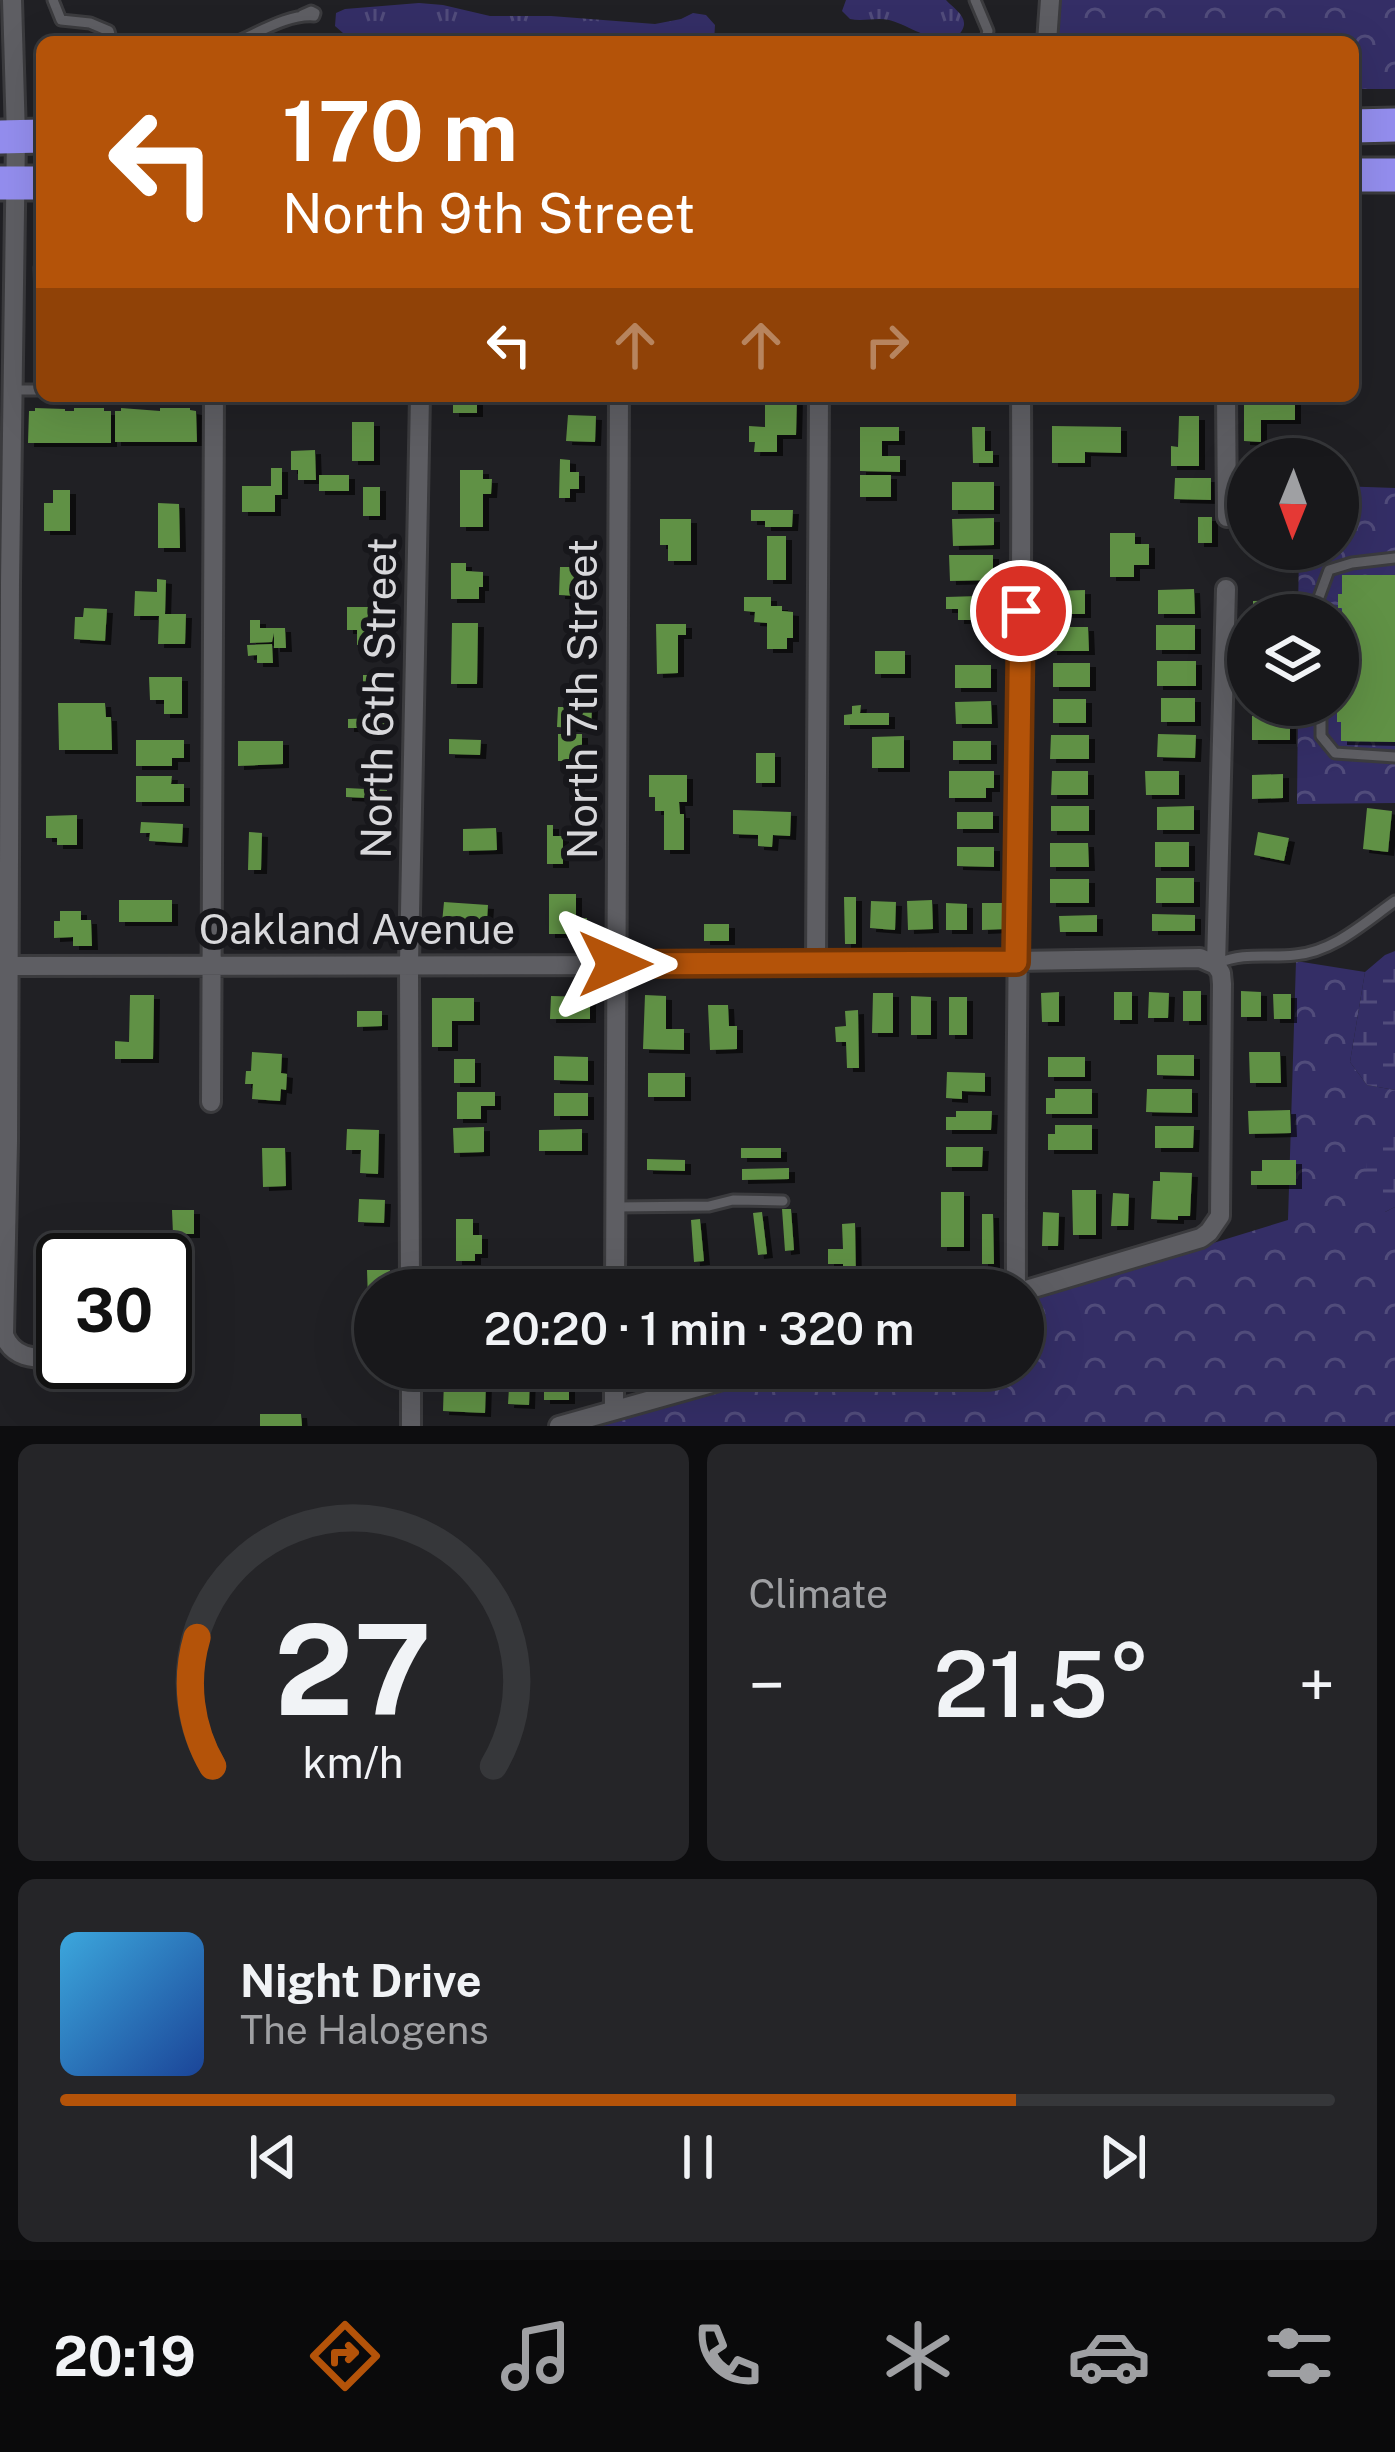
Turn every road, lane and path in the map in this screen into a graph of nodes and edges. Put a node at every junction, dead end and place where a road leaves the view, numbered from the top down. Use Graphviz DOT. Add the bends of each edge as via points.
graph roads {
  1 [pos="12,0"];
  2 [pos="53,0"];
  3 [pos="975,0"];
  4 [pos="1050,0"];
  5 [pos="302,15"];
  6 [pos="110,36"];
  7 [pos="251,36"];
  8 [pos="987,36"];
  9 [pos="1047,36"];
  10 [pos="1395,125"];
  11 [pos="1359,126"];
  12 [pos="19,136"];
  13 [pos="1359,175"];
  14 [pos="1395,175"];
  15 [pos="19,183"];
  16 [pos="36,267"];
  17 [pos="13,268"];
  18 [pos="13,296"];
  19 [pos="36,297"];
  20 [pos="14,390"];
  21 [pos="36,390"];
  22 [pos="214,402"];
  23 [pos="420,402"];
  24 [pos="619,402"];
  25 [pos="819,402"];
  26 [pos="1021,402"];
  27 [pos="1226,402"];
  28 [pos="1227,517"];
  29 [pos="1395,558"];
  30 [pos="1226,589"];
  31 [pos="1320,594"];
  32 [pos="1322,726"];
  33 [pos="1395,757"];
  34 [pos="1395,902"];
  35 [pos="1016,962"];
  36 [pos="816,963"];
  37 [pos="409,964"];
  38 [pos="615,964"];
  39 [pos="1216,964"];
  40 [pos="211,965"];
  41 [pos="4,966"];
  42 [pos="211,1102"];
  43 [pos="783,1202"];
  44 [pos="615,1208"];
  45 [pos="410,1269"];
  46 [pos="614,1269"];
  47 [pos="1019,1269"];
  48 [pos="1044,1284"];
  49 [pos="36,1356"];
  50 [pos="411,1389"];
  51 [pos="614,1389"];
  52 [pos="690,1389"];
  53 [pos="614,1410"];
  54 [pos="411,1426"];
  55 [pos="559,1426"];
  1 -- 12 [label="street"];
  2 -- 6 [label="lane" via="61,20 100,26"];
  3 -- 8 [label="lane"];
  4 -- 9 [label="street"];
  5 -- 7 [label="lane"];
  10 -- 11 [label="highway"];
  12 -- 15 [label="street"];
  13 -- 14 [label="highway"];
  15 -- 17 [label="street"];
  16 -- 17 [label="lane"];
  17 -- 18 [label="street"];
  18 -- 19 [label="lane"];
  18 -- 20 [label="street"];
  20 -- 21 [label="lane"];
  20 -- 41 [label="street"];
  22 -- 40 [label="street"];
  23 -- 37 [label="street, North 6th Street"];
  24 -- 38 [label="street, North 7th Street"];
  25 -- 36 [label="street"];
  26 -- 35 [label="street"];
  27 -- 28 [label="street"];
  29 -- 31 [label="lane" via="1329,570"];
  30 -- 39 [label="street"];
  32 -- 33 [label="lane" via="1334,753"];
  34 -- 39 [label="lane" via="1328,948"];
  35 -- 36 [label="street, Oakland Avenue"];
  35 -- 39 [label="street, Oakland Avenue"];
  35 -- 47 [label="street"];
  36 -- 38 [label="street, Oakland Avenue"];
  37 -- 38 [label="street, Oakland Avenue"];
  37 -- 40 [label="street, Oakland Avenue"];
  37 -- 45 [label="street, North 6th Street"];
  38 -- 44 [label="street, North 7th Street"];
  39 -- 48 [label="street" via="1218,1220 1201,1238"];
  40 -- 41 [label="street, Oakland Avenue"];
  40 -- 42 [label="street"];
  41 -- 49 [label="street" via="4,1335 19,1354"];
  43 -- 44 [label="lane"];
  44 -- 46 [label="street, North 7th Street"];
  50 -- 54 [label="street"];
  51 -- 53 [label="street"];
  52 -- 53 [label="street"];
  53 -- 55 [label="street"];
}
